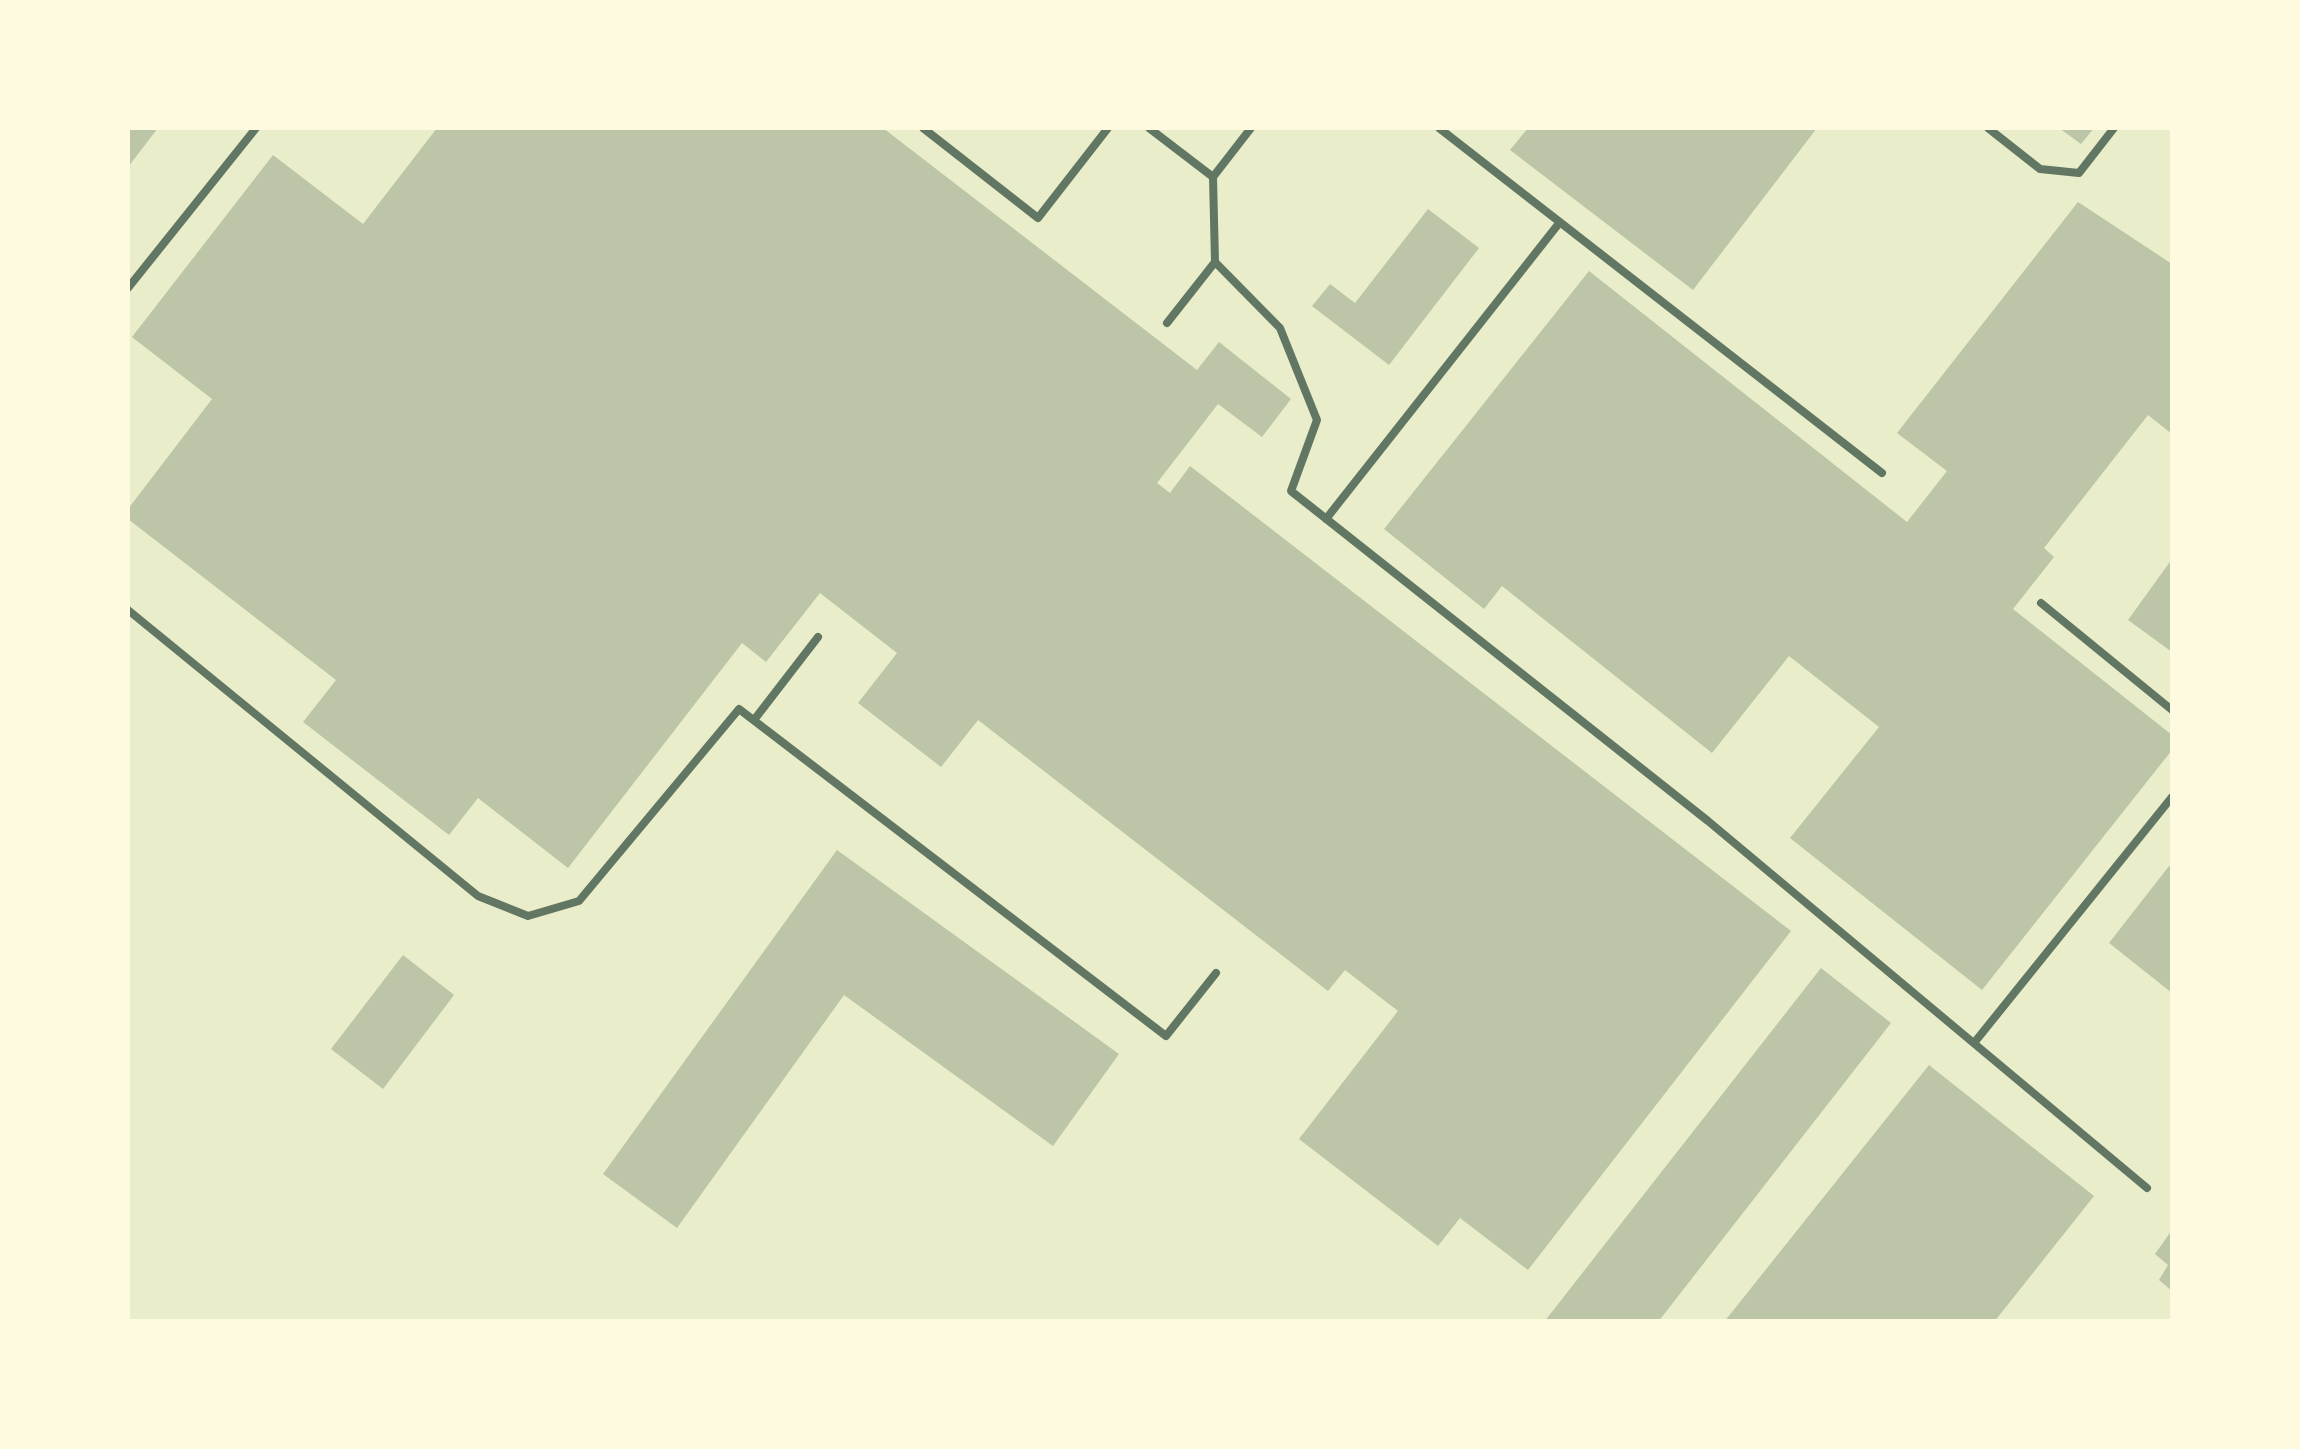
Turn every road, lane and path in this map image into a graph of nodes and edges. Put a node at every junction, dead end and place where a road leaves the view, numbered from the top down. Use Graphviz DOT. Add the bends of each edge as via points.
graph roads {
  1 [pos="256,128"];
  2 [pos="923,128"];
  3 [pos="1108,128"];
  4 [pos="1148,128"];
  5 [pos="1251,128"];
  6 [pos="1439,128"];
  7 [pos="1988,128"];
  8 [pos="2114,128"];
  9 [pos="1213,178"];
  10 [pos="1560,222"];
  11 [pos="1215,262"];
  12 [pos="128,288"];
  13 [pos="1167,323"];
  14 [pos="1882,473"];
  15 [pos="1326,519"];
  16 [pos="2041,603"];
  17 [pos="128,610"];
  18 [pos="818,637"];
  19 [pos="2172,710"];
  20 [pos="754,720"];
  21 [pos="2172,797"];
  22 [pos="1216,973"];
  23 [pos="1974,1043"];
  24 [pos="2147,1188"];
  1 -- 12 [label="lane"];
  2 -- 3 [label="lane" via="1038,218"];
  4 -- 9 [label="lane"];
  5 -- 9 [label="lane"];
  6 -- 10 [label="lane"];
  7 -- 8 [label="lane" via="2040,169 2078,173"];
  9 -- 11 [label="lane"];
  10 -- 14 [label="lane"];
  10 -- 15 [label="lane"];
  11 -- 13 [label="lane"];
  11 -- 15 [label="lane" via="1280,328 1317,420 1291,491"];
  15 -- 23 [label="lane"];
  16 -- 19 [label="lane"];
  17 -- 20 [label="lane" via="478,896 528,916 579,901 739,709"];
  18 -- 20 [label="lane"];
  20 -- 22 [label="lane" via="1166,1036"];
  21 -- 23 [label="lane"];
  23 -- 24 [label="lane"];
}
